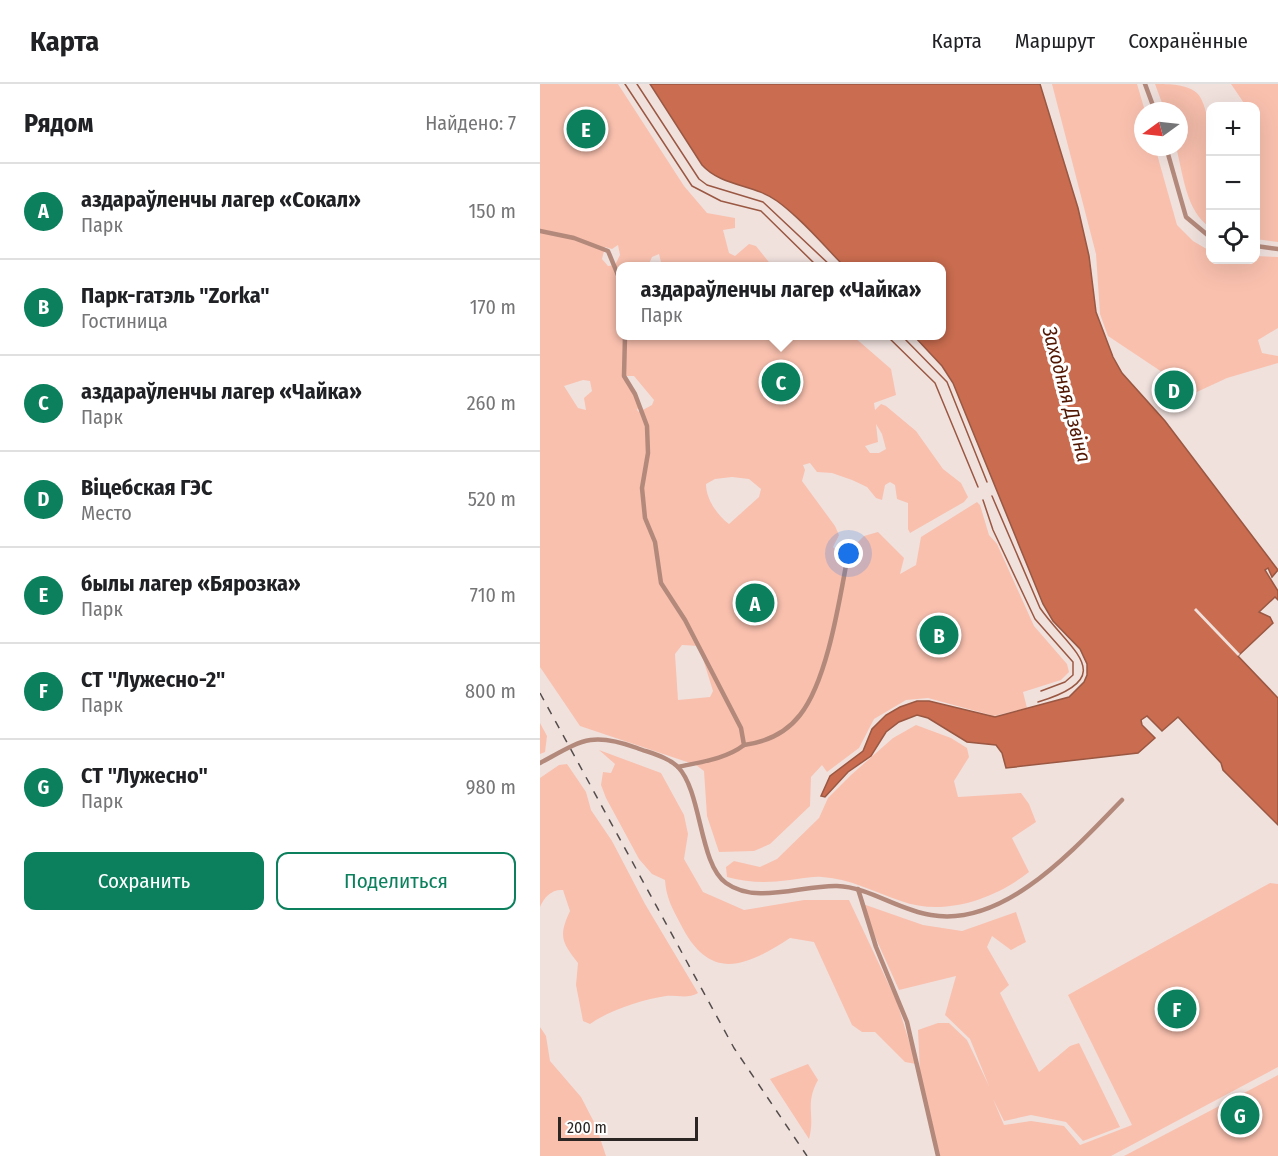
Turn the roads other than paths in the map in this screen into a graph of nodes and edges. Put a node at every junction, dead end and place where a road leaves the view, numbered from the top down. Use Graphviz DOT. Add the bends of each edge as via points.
graph roads {
  1 [pos="1145,84"];
  2 [pos="1152,102"];
  3 [pos="1169,156"];
  4 [pos="540,231"];
  5 [pos="1206,234"];
  6 [pos="1260,247"];
  7 [pos="1278,249"];
  8 [pos="616,269"];
  9 [pos="625,340"];
  10 [pos="847,560"];
  11 [pos="744,745"];
  12 [pos="540,763"];
  13 [pos="678,768"];
  14 [pos="1122,800"];
  15 [pos="858,888"];
  16 [pos="938,1156"];
  1 -- 2 [label="street"];
  3 -- 5 [label="street" via="1186,217"];
  4 -- 8 [label="street" via="608,251"];
  6 -- 7 [label="street"];
  9 -- 11 [label="street" via="624,376 647,426 643,498 645,518 656,542 661,583 685,620 741,728"];
  10 -- 11 [label="street" via="836,622 800,715 775,737"];
  11 -- 13 [label="street"];
  12 -- 13 [label="street" via="584,740 601,738 663,758"];
  13 -- 15 [label="street" via="723,882 750,893 815,886"];
  14 -- 15 [label="street" via="1034,884 991,907 947,917 931,915 904,909"];
  15 -- 16 [label="street" via="876,947 907,1022"];
}
